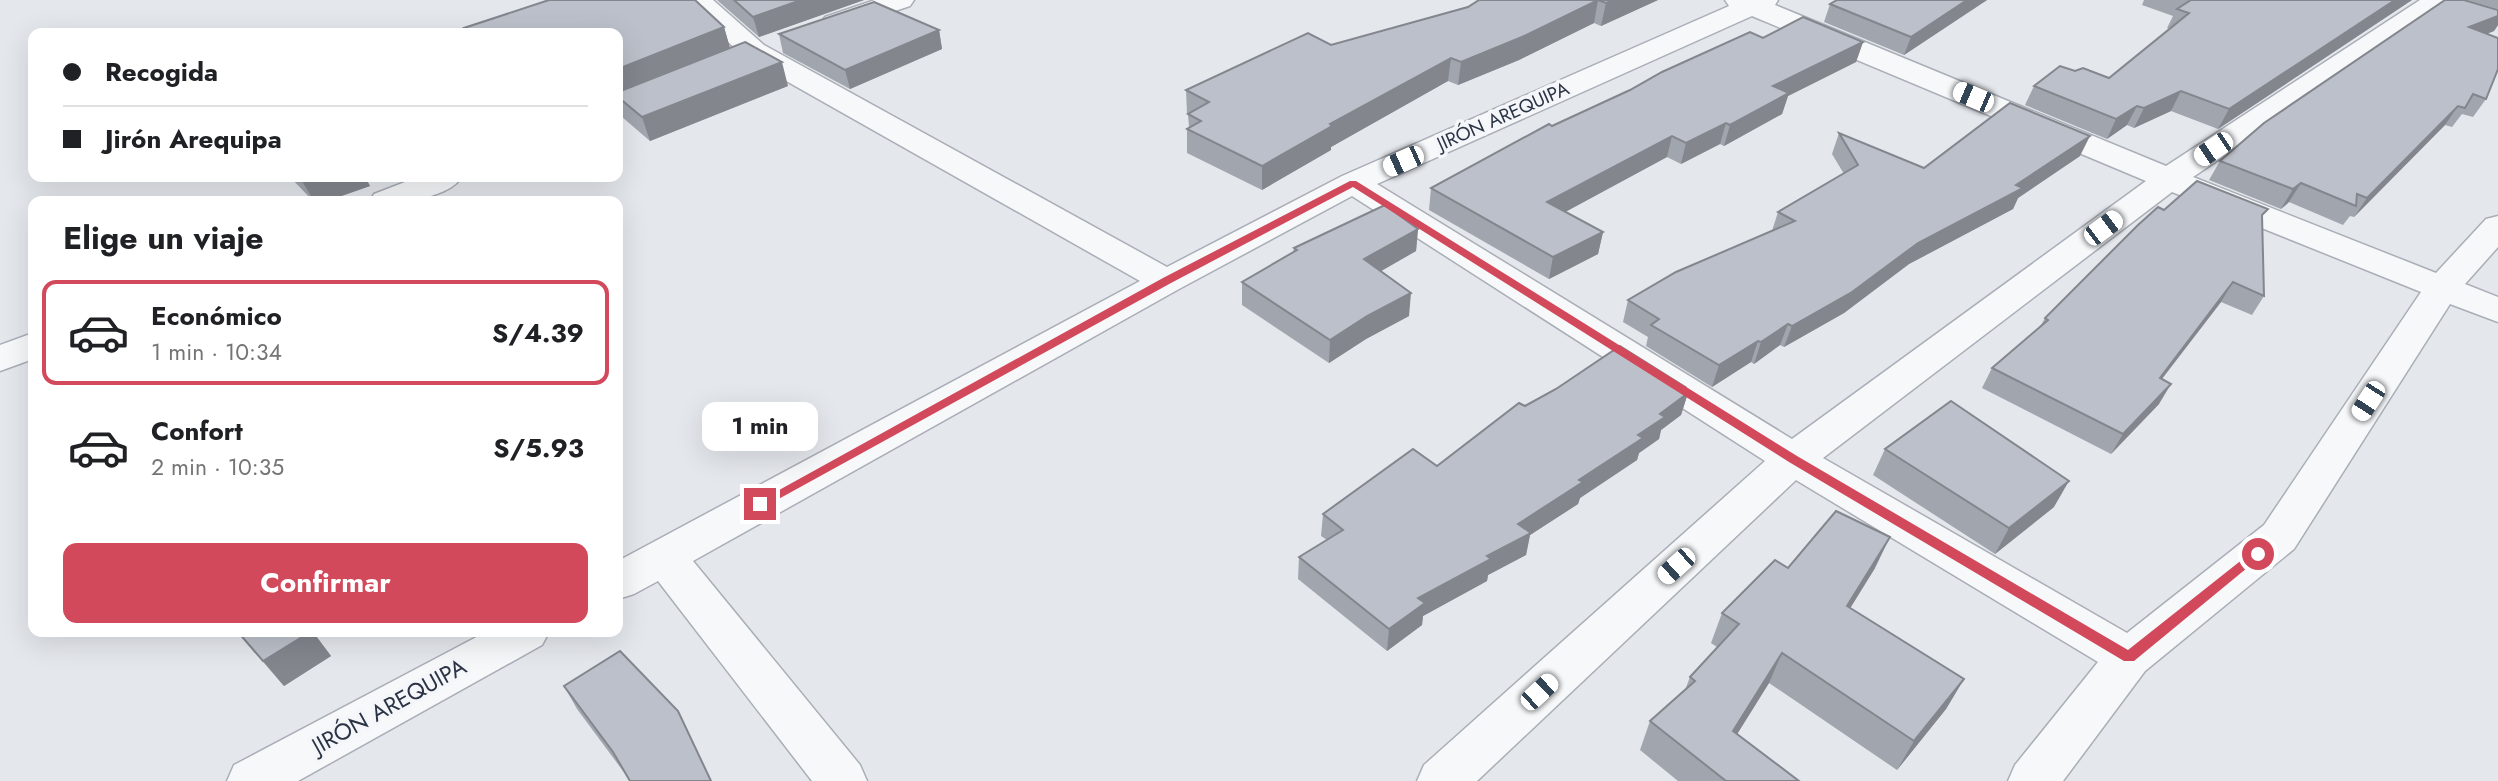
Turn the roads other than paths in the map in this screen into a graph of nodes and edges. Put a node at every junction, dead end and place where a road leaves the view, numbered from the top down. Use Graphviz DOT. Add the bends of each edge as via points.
graph roads {
  1 [pos="697,0"];
  2 [pos="901,0"];
  3 [pos="1752,2"];
  4 [pos="2441,3"];
  5 [pos="741,56"];
  6 [pos="2169,179"];
  7 [pos="434,182"];
  8 [pos="1353,183"];
  9 [pos="398,196"];
  10 [pos="2498,226"];
  11 [pos="1167,281"];
  12 [pos="2442,288"];
  13 [pos="2498,310"];
  14 [pos="28,347"];
  15 [pos="0,359"];
  16 [pos="1793,459"];
  17 [pos="664,557"];
  18 [pos="623,579"];
  19 [pos="517,637"];
  20 [pos="2129,657"];
  21 [pos="252,781"];
  22 [pos="842,781"];
  23 [pos="1442,781"];
  24 [pos="2034,781"];
  1 -- 5 [label="street"];
  2 -- 5 [label="street"];
  3 -- 6 [label="street"];
  3 -- 8 [label="street, JIRÓN AREQUIPA"];
  4 -- 6 [label="street"];
  5 -- 11 [label="street"];
  6 -- 12 [label="street"];
  6 -- 16 [label="street"];
  7 -- 9 [label="street"];
  8 -- 11 [label="street, JIRÓN AREQUIPA"];
  8 -- 16 [label="street"];
  10 -- 12 [label="street"];
  11 -- 17 [label="street, JIRÓN AREQUIPA"];
  12 -- 13 [label="street"];
  12 -- 20 [label="street" via="2279,537"];
  14 -- 15 [label="street"];
  16 -- 20 [label="street"];
  16 -- 23 [label="street"];
  17 -- 18 [label="street, JIRÓN AREQUIPA"];
  17 -- 22 [label="street"];
  19 -- 21 [label="street, JIRÓN AREQUIPA"];
  20 -- 24 [label="street"];
}
